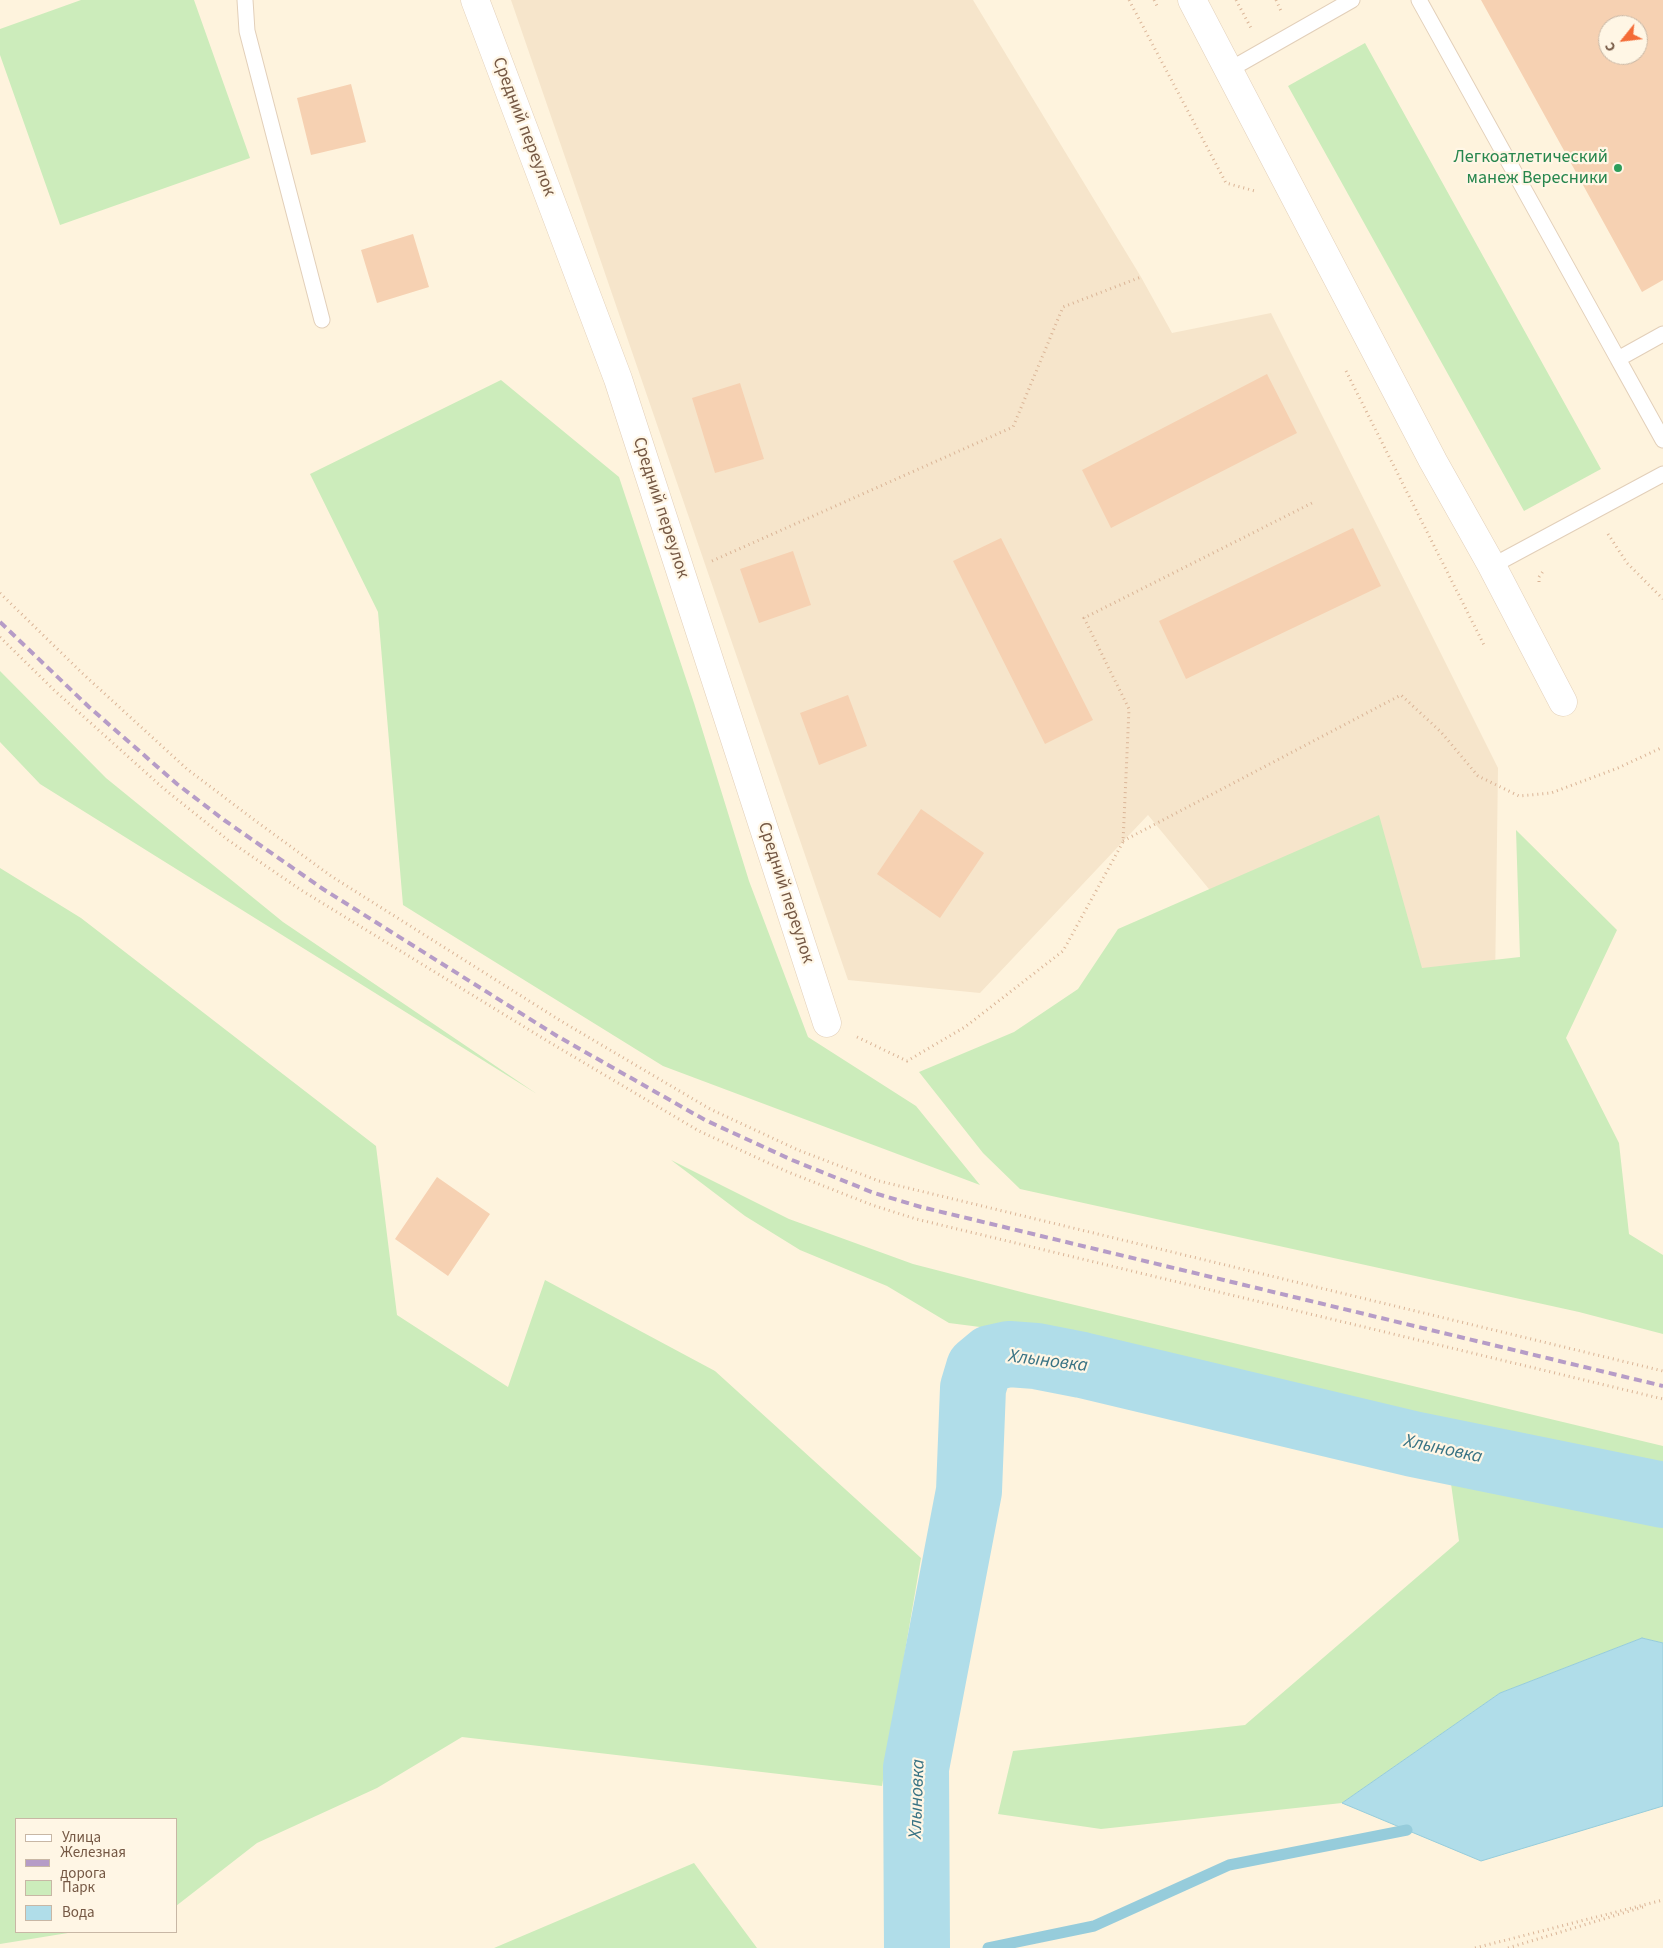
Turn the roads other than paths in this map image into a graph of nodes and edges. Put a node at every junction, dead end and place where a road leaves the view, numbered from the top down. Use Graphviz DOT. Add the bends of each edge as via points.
graph roads {
  1 [pos="245,0"];
  2 [pos="475,0"];
  3 [pos="1192,0"];
  4 [pos="1352,0"];
  5 [pos="1419,0"];
  6 [pos="1229,70"];
  7 [pos="322,320"];
  8 [pos="1663,334"];
  9 [pos="1618,359"];
  10 [pos="1663,440"];
  11 [pos="1663,474"];
  12 [pos="1492,566"];
  13 [pos="1563,702"];
  14 [pos="827,1022"];
  1 -- 7 [label="lane" via="247,31"];
  2 -- 14 [label="street, Средний переулок" via="618,379"];
  3 -- 6 [label="street"];
  4 -- 6 [label="lane"];
  5 -- 9 [label="lane"];
  6 -- 12 [label="street" via="1433,461"];
  8 -- 9 [label="lane"];
  9 -- 10 [label="lane"];
  11 -- 12 [label="lane"];
  12 -- 13 [label="street"];
}
